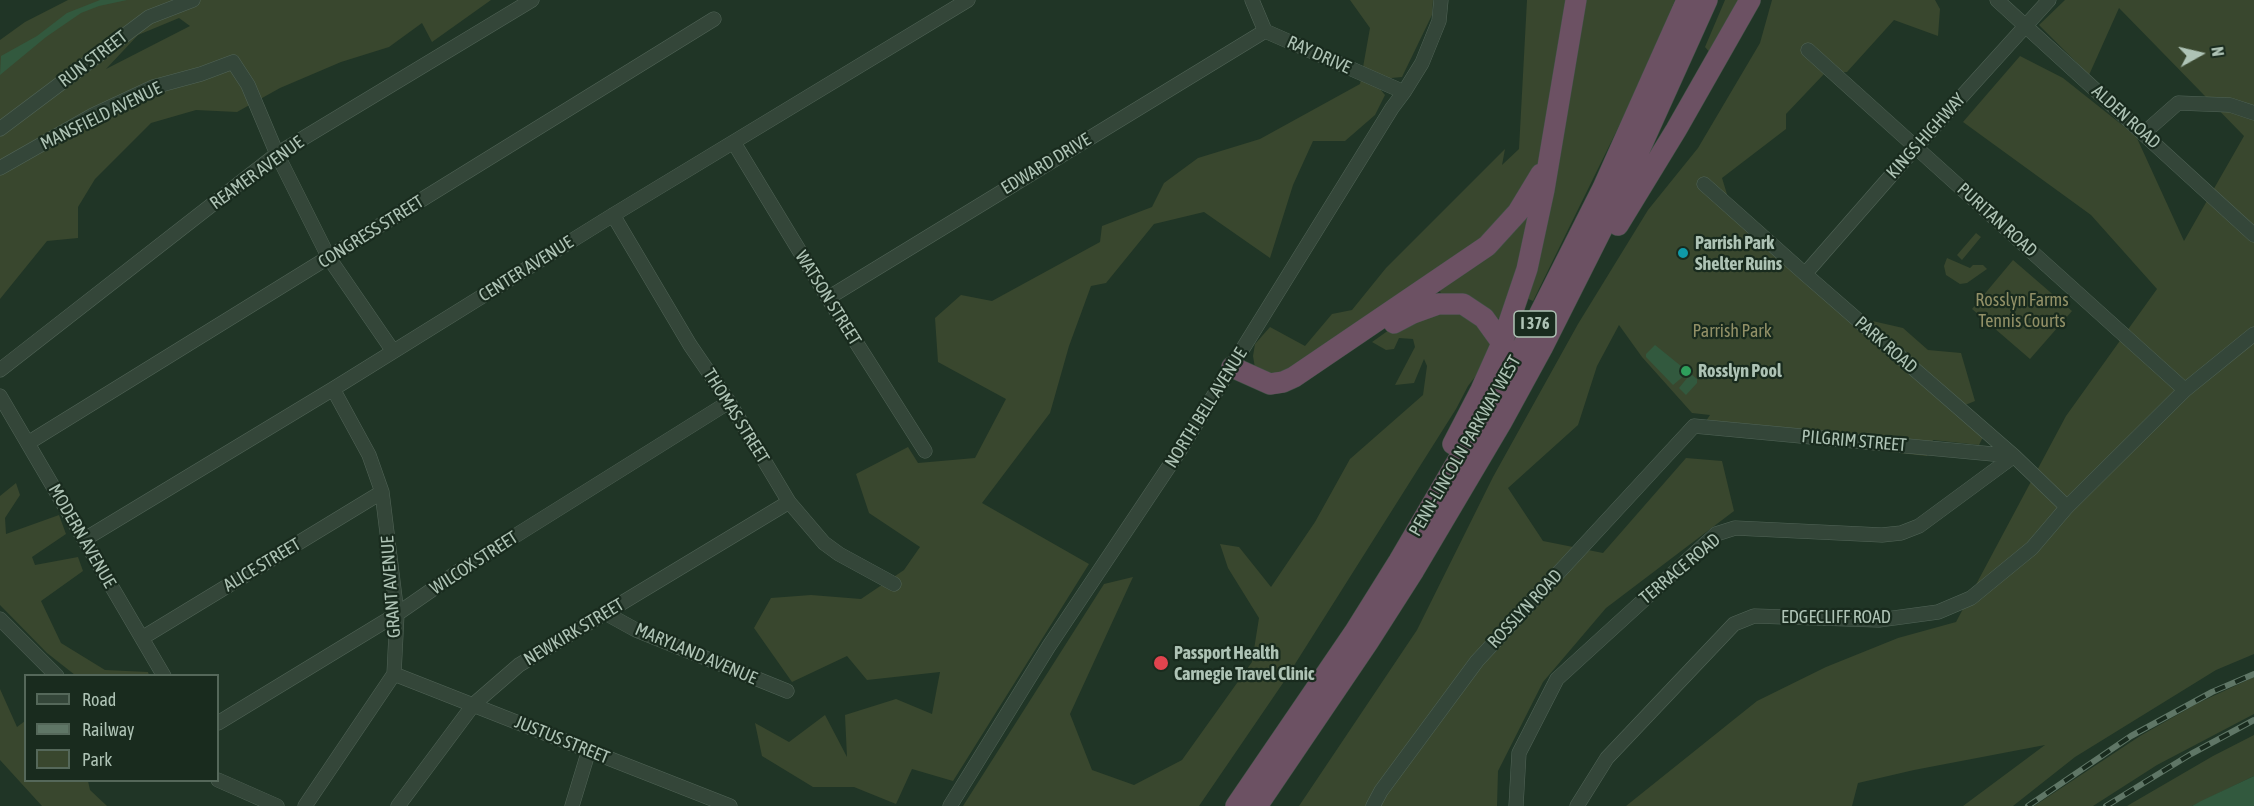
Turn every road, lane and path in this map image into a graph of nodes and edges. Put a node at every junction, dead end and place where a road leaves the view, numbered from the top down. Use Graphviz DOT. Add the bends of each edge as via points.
graph roads {
  1 [pos="193,0"];
  2 [pos="532,0"];
  3 [pos="968,0"];
  4 [pos="1252,0"];
  5 [pos="1441,0"];
  6 [pos="1576,0"];
  7 [pos="1688,0"];
  8 [pos="1707,0"];
  9 [pos="1750,0"];
  10 [pos="1997,0"];
  11 [pos="2049,0"];
  12 [pos="714,19"];
  13 [pos="2026,26"];
  14 [pos="1265,31"];
  15 [pos="1808,50"];
  16 [pos="1404,92"];
  17 [pos="2254,113"];
  18 [pos="0,129"];
  19 [pos="2144,134"];
  20 [pos="734,143"];
  21 [pos="1916,147"];
  22 [pos="277,154"];
  23 [pos="1550,157"];
  24 [pos="0,168"];
  25 [pos="1704,184"];
  26 [pos="613,215"];
  27 [pos="2254,235"];
  28 [pos="329,258"];
  29 [pos="1805,274"];
  30 [pos="828,298"];
  31 [pos="2254,334"];
  32 [pos="1502,343"];
  33 [pos="1542,348"];
  34 [pos="393,351"];
  35 [pos="1232,367"];
  36 [pos="0,370"];
  37 [pos="333,389"];
  38 [pos="2185,390"];
  39 [pos="0,396"];
  40 [pos="729,402"];
  41 [pos="1694,426"];
  42 [pos="28,443"];
  43 [pos="925,452"];
  44 [pos="2014,456"];
  45 [pos="382,492"];
  46 [pos="789,502"];
  47 [pos="2067,507"];
  48 [pos="85,539"];
  49 [pos="894,584"];
  50 [pos="397,614"];
  51 [pos="607,614"];
  52 [pos="0,619"];
  53 [pos="1354,633"];
  54 [pos="142,638"];
  55 [pos="56,674"];
  56 [pos="163,674"];
  57 [pos="394,674"];
  58 [pos="787,691"];
  59 [pos="474,704"];
  60 [pos="219,722"];
  61 [pos="589,750"];
  62 [pos="219,768"];
  63 [pos="219,781"];
  64 [pos="230,787"];
  65 [pos="1258,805"];
  66 [pos="277,806"];
  67 [pos="305,806"];
  68 [pos="398,806"];
  69 [pos="572,806"];
  70 [pos="730,806"];
  71 [pos="950,806"];
  72 [pos="1236,806"];
  73 [pos="1373,806"];
  74 [pos="1516,806"];
  75 [pos="1576,806"];
  1 -- 18 [label="street, RUN STREET" via="149,17"];
  2 -- 22 [label="street, REAMER AVENUE"];
  3 -- 20 [label="street, CENTER AVENUE"];
  4 -- 14 [label="street, RAY DRIVE"];
  5 -- 16 [label="street, NORTH BELL AVENUE" via="1438,21 1422,63"];
  6 -- 23 [label="highway"];
  7 -- 53 [label="highway, PENN-LINCOLN PARKWAY WEST / I 376" via="1603,188 1527,339 1443,488"];
  8 -- 33 [label="highway, PENN-LINCOLN PARKWAY WEST / I 376" via="1619,195"];
  9 -- 33 [label="highway" via="1676,130"];
  10 -- 13 [label="street, ALDEN ROAD"];
  11 -- 13 [label="street, KINGS HIGHWAY"];
  12 -- 28 [label="street, CONGRESS STREET"];
  13 -- 19 [label="street, ALDEN ROAD"];
  13 -- 21 [label="street, KINGS HIGHWAY"];
  14 -- 16 [label="street, RAY DRIVE"];
  14 -- 30 [label="street, EDWARD DRIVE"];
  15 -- 21 [label="street, PURITAN ROAD"];
  16 -- 35 [label="street, NORTH BELL AVENUE"];
  17 -- 19 [label="street" via="2230,105 2178,103"];
  19 -- 27 [label="street, ALDEN ROAD"];
  20 -- 26 [label="street, CENTER AVENUE"];
  20 -- 30 [label="street, WATSON STREET"];
  21 -- 29 [label="street, KINGS HIGHWAY"];
  21 -- 38 [label="street, PURITAN ROAD"];
  22 -- 24 [label="street, MANSFIELD AVENUE" via="248,86 233,62 153,87 93,115"];
  22 -- 28 [label="street, MANSFIELD AVENUE"];
  22 -- 36 [label="street, REAMER AVENUE"];
  23 -- 32 [label="highway" via="1534,244"];
  23 -- 35 [label="highway" via="1518,212 1487,246 1294,377 1267,384"];
  25 -- 29 [label="street, PARK ROAD"];
  26 -- 34 [label="street, CENTER AVENUE"];
  26 -- 40 [label="street, THOMAS STREET" via="690,345"];
  28 -- 34 [label="street, MANSFIELD AVENUE"];
  28 -- 42 [label="street, CONGRESS STREET"];
  29 -- 44 [label="street, PARK ROAD"];
  30 -- 43 [label="street, WATSON STREET"];
  31 -- 38 [label="street, EDGECLIFF ROAD"];
  32 -- 35 [label="highway" via="1477,311 1463,304 1447,303 1398,320 1286,391 1259,391 1244,383"];
  32 -- 53 [label="highway"];
  33 -- 65 [label="highway, PENN-LINCOLN PARKWAY WEST / I 376" via="1414,570"];
  34 -- 37 [label="street, CENTER AVENUE"];
  35 -- 71 [label="street, NORTH BELL AVENUE" via="1048,646"];
  37 -- 45 [label="street, GRANT AVENUE" via="369,455"];
  37 -- 48 [label="street, CENTER AVENUE"];
  38 -- 47 [label="street, EDGECLIFF ROAD"];
  39 -- 42 [label="street, MODERN AVENUE"];
  40 -- 46 [label="street, THOMAS STREET"];
  40 -- 50 [label="street, WILCOX STREET"];
  41 -- 44 [label="street, PILGRIM STREET"];
  41 -- 73 [label="street, ROSSLYN ROAD" via="1478,661"];
  42 -- 48 [label="street, MODERN AVENUE"];
  44 -- 47 [label="street, PARK ROAD"];
  44 -- 74 [label="street, TERRACE ROAD" via="1919,526 1901,533 1882,536 1735,528 1716,534 1557,679 1520,753"];
  45 -- 50 [label="street, GRANT AVENUE"];
  45 -- 54 [label="street, ALICE STREET"];
  46 -- 49 [label="street, THOMAS STREET" via="824,543"];
  46 -- 51 [label="street, NEWKIRK STREET"];
  47 -- 75 [label="street, EDGECLIFF ROAD" via="2032,548 1980,591 1938,612 1879,620 1754,616 1734,624 1607,758"];
  48 -- 54 [label="street, MODERN AVENUE"];
  50 -- 57 [label="street, GRANT AVENUE"];
  50 -- 60 [label="street, WILCOX STREET"];
  51 -- 58 [label="street, MARYLAND AVENUE" via="636,630"];
  51 -- 59 [label="street, NEWKIRK STREET" via="519,665"];
  52 -- 55 [label="street"];
  53 -- 72 [label="highway, PENN-LINCOLN PARKWAY WEST / I 376"];
  54 -- 56 [label="street, MODERN AVENUE"];
  57 -- 59 [label="street, JUSTUS STREET"];
  57 -- 67 [label="street"];
  59 -- 61 [label="street, JUSTUS STREET"];
  59 -- 68 [label="street, NEWKIRK STREET"];
  61 -- 69 [label="street"];
  61 -- 70 [label="street, JUSTUS STREET"];
  62 -- 64 [label="street"];
  63 -- 64 [label="street"];
  64 -- 66 [label="street"];
}
